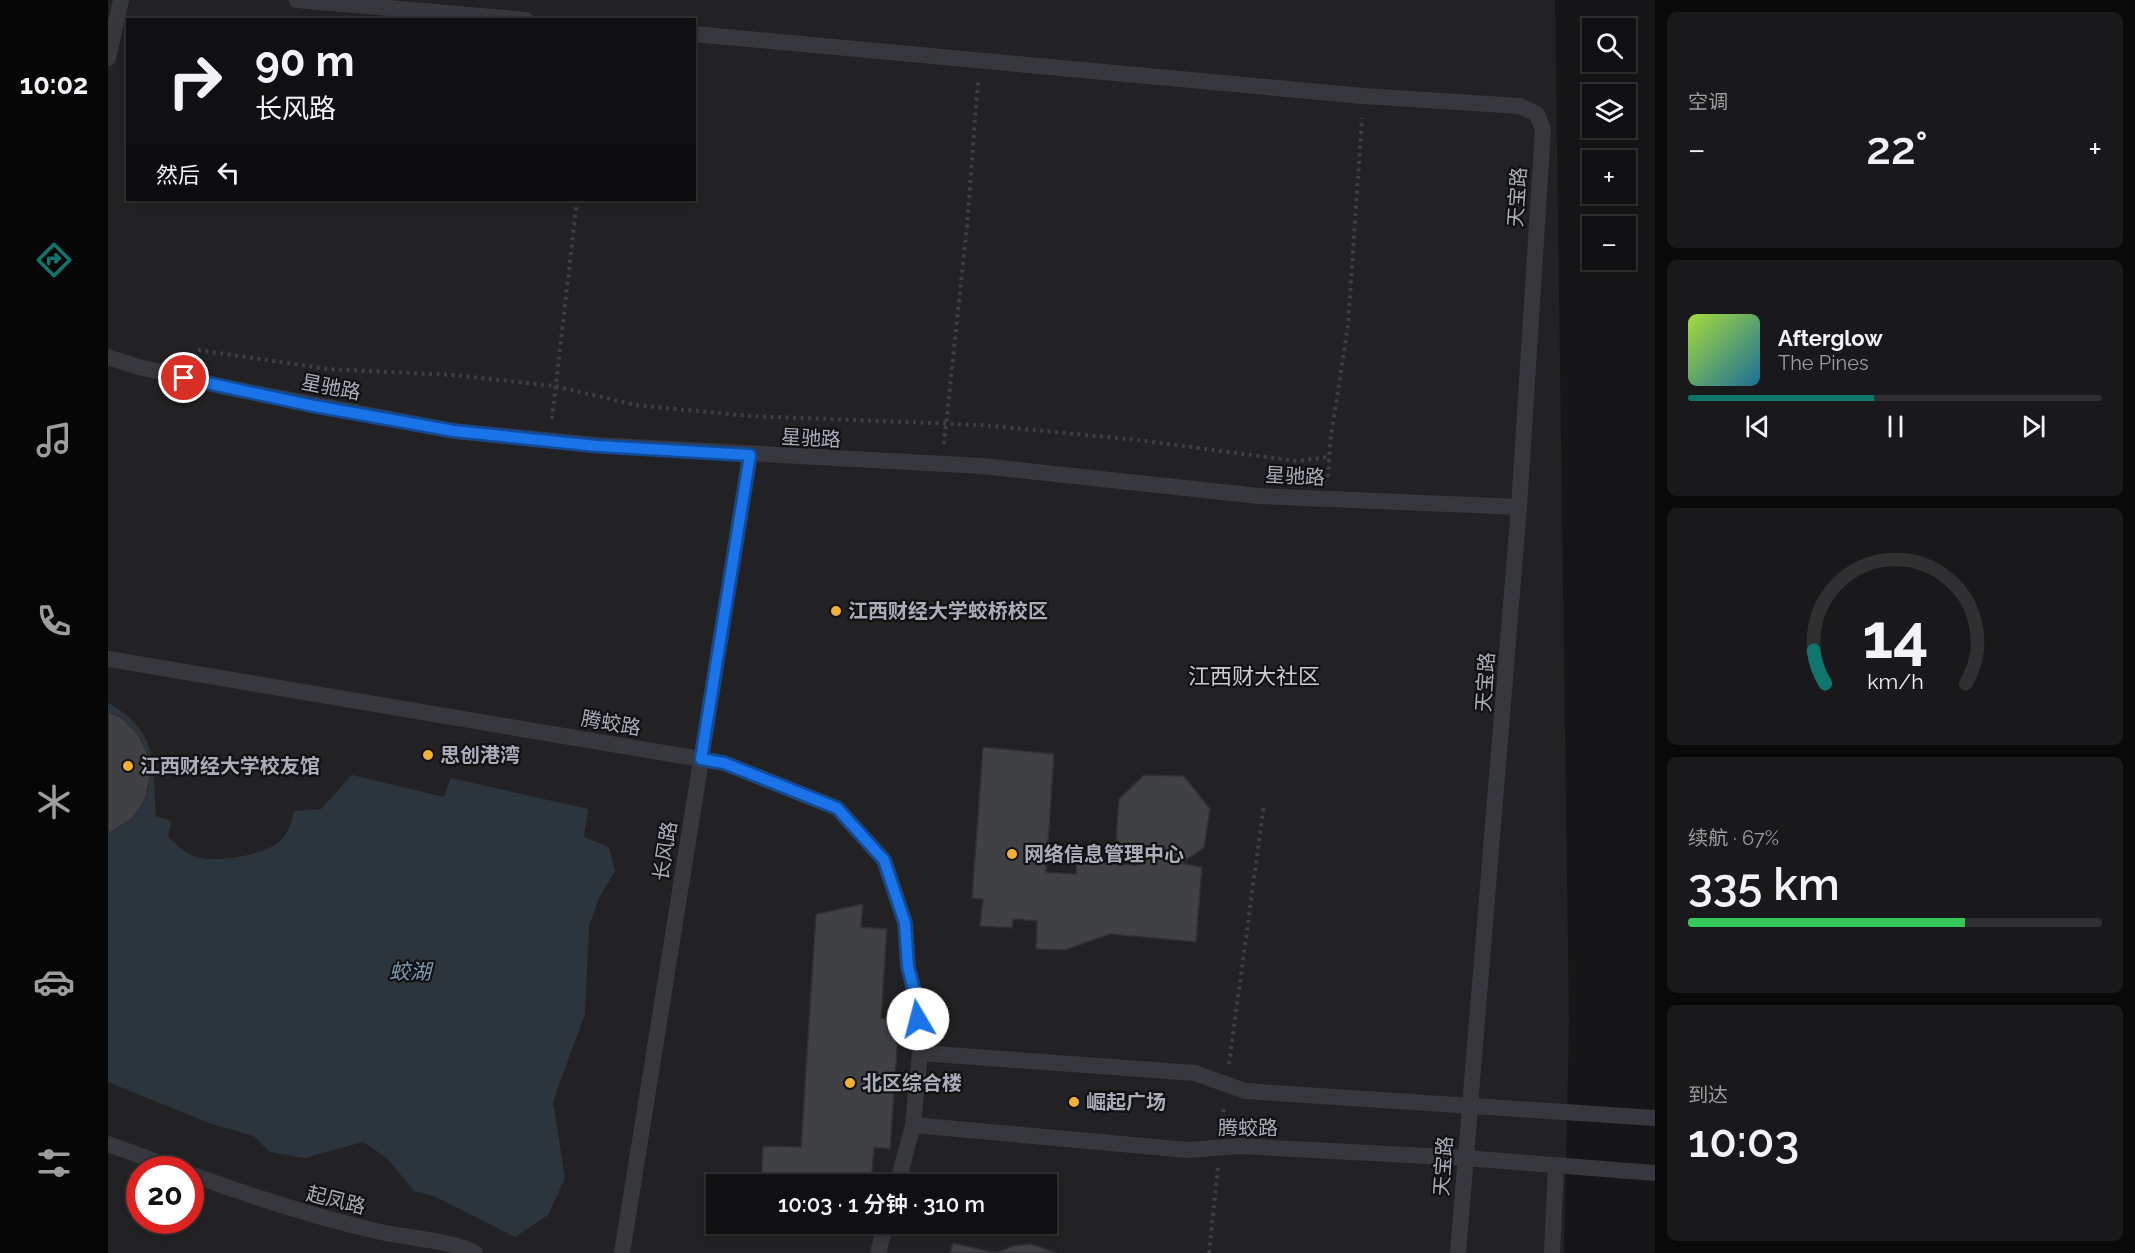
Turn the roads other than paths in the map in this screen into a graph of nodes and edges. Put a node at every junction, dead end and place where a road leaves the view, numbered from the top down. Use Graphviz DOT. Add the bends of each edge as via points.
graph roads {
  1 [pos="121,0"];
  2 [pos="297,0"];
  3 [pos="503,18"];
  4 [pos="696,34"];
  5 [pos="108,58"];
  6 [pos="108,357"];
  7 [pos="750,455"];
  8 [pos="1519,507"];
  9 [pos="108,660"];
  10 [pos="701,759"];
  11 [pos="920,1053"];
  12 [pos="1469,1106"];
  13 [pos="1655,1118"];
  14 [pos="913,1125"];
  15 [pos="108,1144"];
  16 [pos="140,1156"];
  17 [pos="1465,1158"];
  18 [pos="1556,1165"];
  19 [pos="1655,1173"];
  20 [pos="900,1174"];
  21 [pos="204,1179"];
  22 [pos="883,1234"];
  23 [pos="475,1253"];
  24 [pos="622,1253"];
  25 [pos="878,1253"];
  26 [pos="1458,1253"];
  27 [pos="1552,1253"];
  1 -- 5 [label="lane"];
  2 -- 3 [label="lane"];
  4 -- 8 [label="lane, 天宝路" via="1363,96 1520,106 1537,114 1543,130"];
  6 -- 7 [label="lane, 星驰路" via="309,405 454,431"];
  7 -- 8 [label="lane, 星驰路" via="982,466 1259,496"];
  7 -- 10 [label="lane, 长风路"];
  8 -- 12 [label="lane, 天宝路"];
  9 -- 10 [label="lane, 腾蛟路"];
  10 -- 11 [label="lane, 腾蛟路" via="724,763 837,808 884,860 905,923"];
  10 -- 24 [label="lane, 长风路"];
  11 -- 12 [label="lane, 腾蛟路" via="1195,1073 1245,1092"];
  11 -- 14 [label="lane, 腾蛟路"];
  12 -- 13 [label="lane, 腾蛟路"];
  12 -- 17 [label="lane, 天宝路"];
  14 -- 17 [label="lane, 腾蛟路" via="1188,1150 1239,1146"];
  14 -- 20 [label="lane"];
  15 -- 16 [label="lane"];
  17 -- 18 [label="lane, 腾蛟路"];
  17 -- 26 [label="lane, 天宝路"];
  18 -- 19 [label="lane, 腾蛟路"];
  18 -- 27 [label="lane"];
  21 -- 23 [label="lane, 起凤路" via="299,1213 417,1240 460,1245"];
  22 -- 25 [label="lane"];
}
